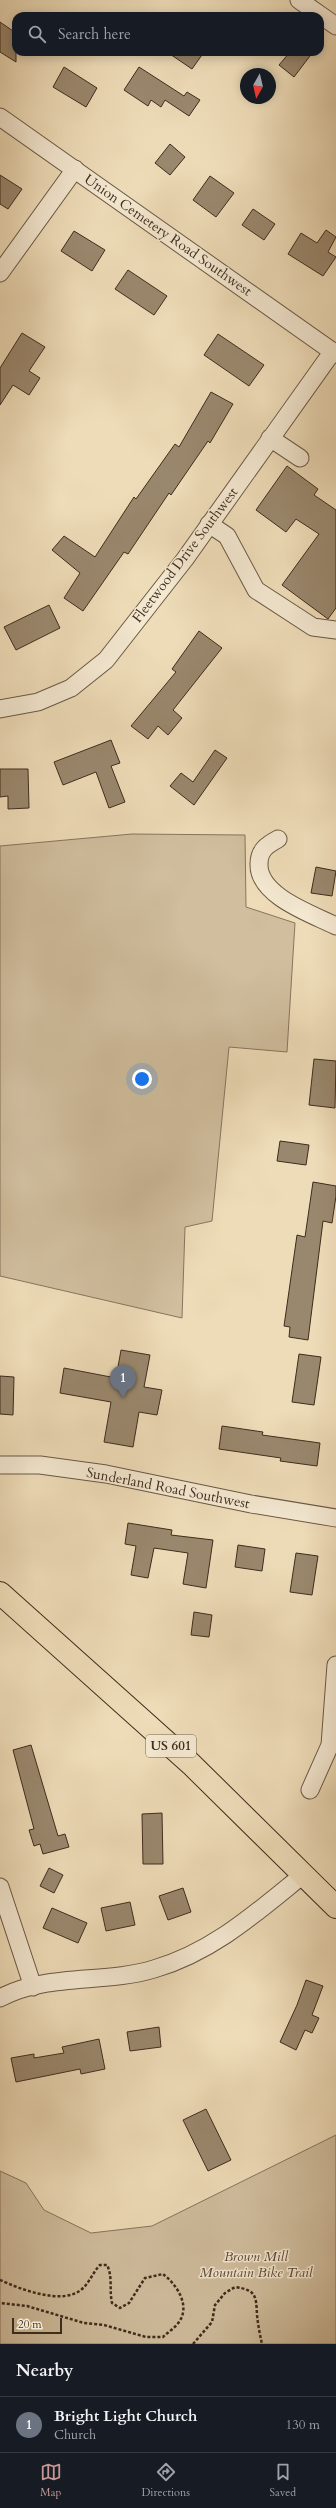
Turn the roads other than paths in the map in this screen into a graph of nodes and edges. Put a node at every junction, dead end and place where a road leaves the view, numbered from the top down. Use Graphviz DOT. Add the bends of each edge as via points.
graph roads {
  1 [pos="299,0"];
  2 [pos="316,12"];
  3 [pos="324,18"];
  4 [pos="336,26"];
  5 [pos="0,117"];
  6 [pos="75,170"];
  7 [pos="0,273"];
  8 [pos="334,352"];
  9 [pos="270,438"];
  10 [pos="300,458"];
  11 [pos="209,524"];
  12 [pos="336,630"];
  13 [pos="0,709"];
  14 [pos="278,839"];
  15 [pos="336,926"];
  16 [pos="0,1465"];
  17 [pos="336,1518"];
  18 [pos="0,1592"];
  19 [pos="336,1665"];
  20 [pos="310,1790"];
  21 [pos="304,1874"];
  22 [pos="0,1887"];
  23 [pos="336,1907"];
  24 [pos="34,1987"];
  25 [pos="0,1998"];
  1 -- 2 [label="street"];
  3 -- 4 [label="street"];
  5 -- 6 [label="street, Union Cemetery Road Southwest"];
  6 -- 7 [label="street"];
  6 -- 8 [label="street, Union Cemetery Road Southwest"];
  8 -- 9 [label="street, Fleetwood Drive Southwest"];
  9 -- 10 [label="street"];
  9 -- 11 [label="street, Fleetwood Drive Southwest"];
  11 -- 12 [label="street" via="227,536 256,590 313,627"];
  11 -- 13 [label="street, Fleetwood Drive Southwest" via="106,660 91,674 71,688 38,702"];
  14 -- 15 [label="street" via="267,844 262,851 259,870 262,880 283,900"];
  16 -- 17 [label="street, Sunderland Road Southwest" via="40,1465 106,1474 251,1504"];
  18 -- 21 [label="highway, US 601" via="191,1764"];
  19 -- 20 [label="street" via="330,1745"];
  21 -- 23 [label="highway, US 601"];
  21 -- 24 [label="street" via="228,1935 192,1956 154,1970"];
  22 -- 24 [label="street"];
  24 -- 25 [label="street"];
}
